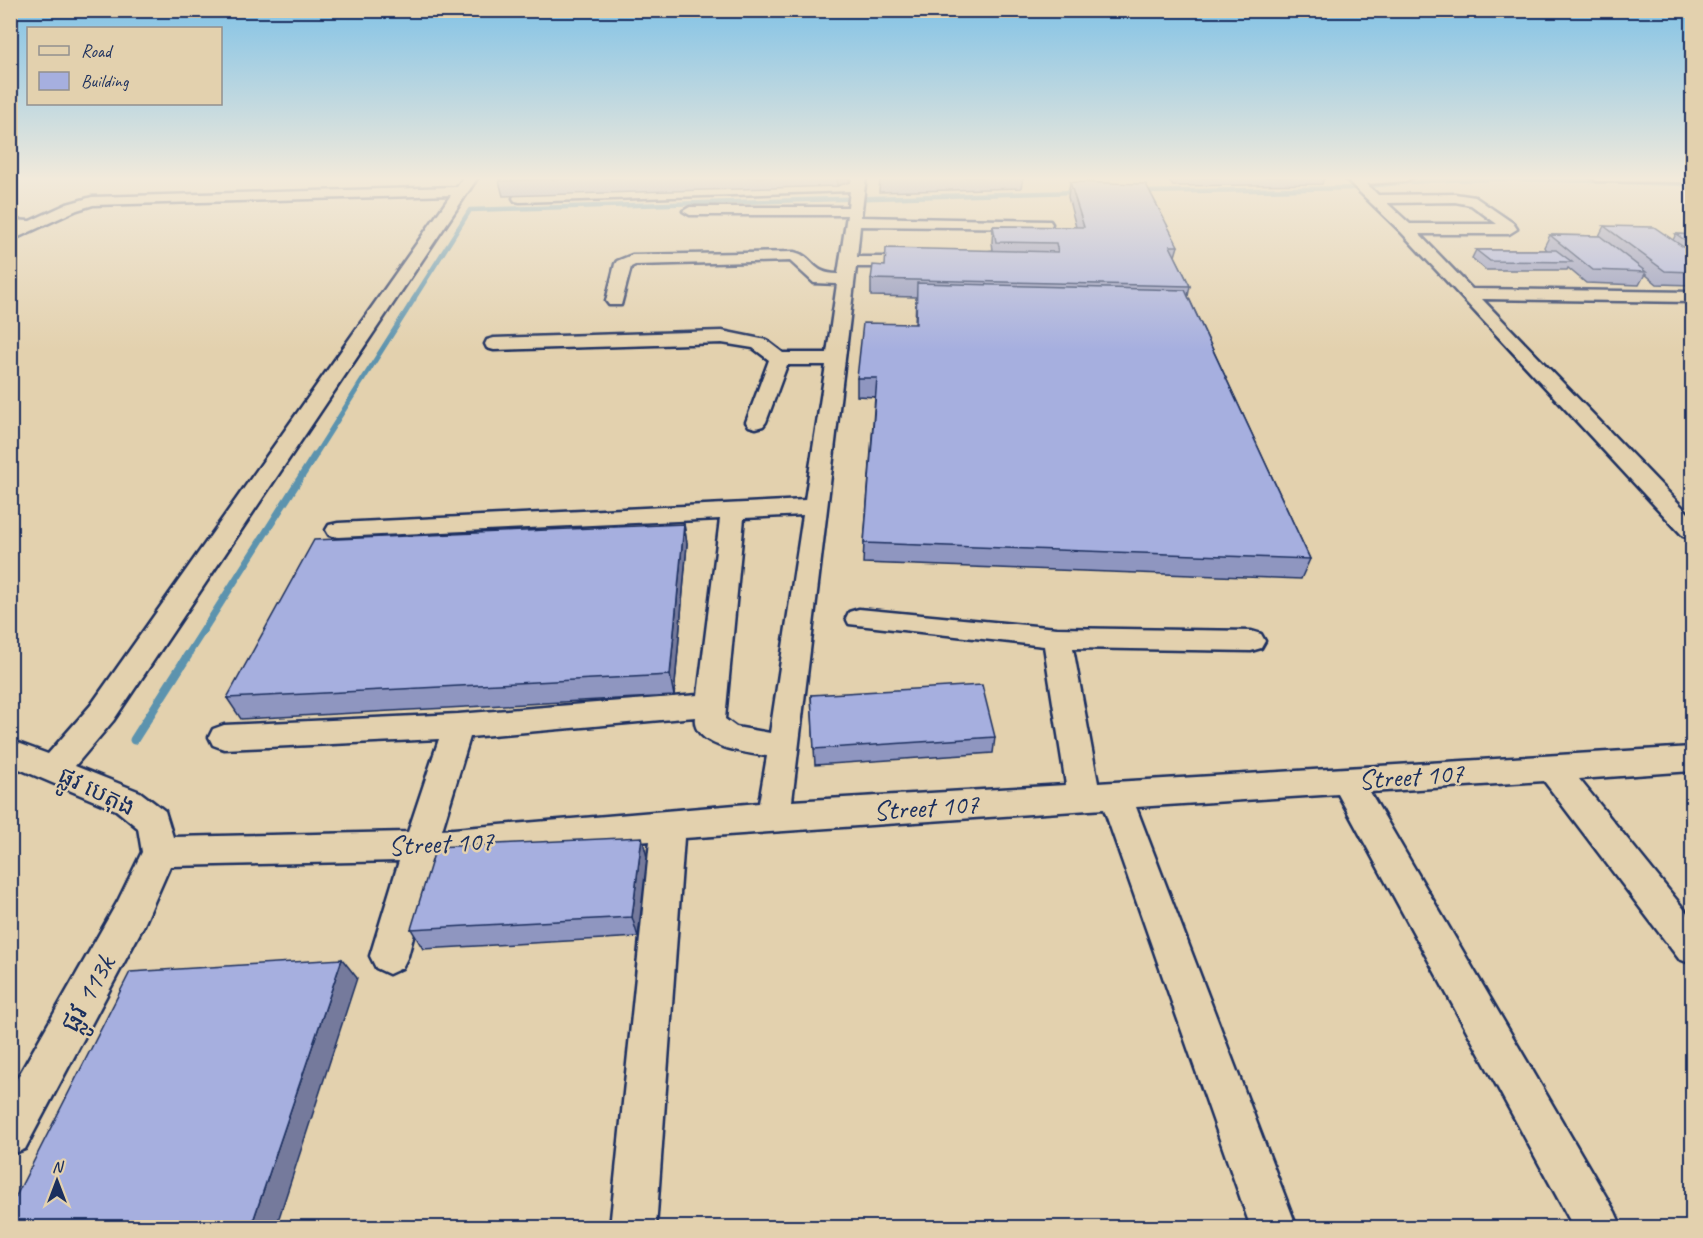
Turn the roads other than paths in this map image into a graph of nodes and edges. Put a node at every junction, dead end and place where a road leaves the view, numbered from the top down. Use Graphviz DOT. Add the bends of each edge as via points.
graph roads {
  1 [pos="431,235"];
  2 [pos="849,235"];
  3 [pos="1412,235"];
  4 [pos="936,262"];
  5 [pos="846,271"];
  6 [pos="1468,294"];
  7 [pos="1692,297"];
  8 [pos="615,301"];
  9 [pos="494,344"];
  10 [pos="779,359"];
  11 [pos="836,359"];
  12 [pos="756,422"];
  13 [pos="816,507"];
  14 [pos="734,511"];
  15 [pos="338,530"];
  16 [pos="1692,531"];
  17 [pos="859,618"];
  18 [pos="1057,638"];
  19 [pos="1251,641"];
  20 [pos="711,705"];
  21 [pos="458,726"];
  22 [pos="224,737"];
  23 [pos="784,747"];
  24 [pos="10,752"];
  25 [pos="1692,759"];
  26 [pos="1552,768"];
  27 [pos="54,770"];
  28 [pos="1347,780"];
  29 [pos="1100,796"];
  30 [pos="774,816"];
  31 [pos="668,826"];
  32 [pos="421,846"];
  33 [pos="159,852"];
  34 [pos="1692,947"];
  35 [pos="389,956"];
  36 [pos="10,1134"];
  37 [pos="633,1227"];
  38 [pos="1274,1227"];
  39 [pos="1599,1227"];
  1 -- 27 [label="street" via="102,713"];
  2 -- 5 [label="street"];
  3 -- 6 [label="street"];
  4 -- 5 [label="street"];
  5 -- 8 [label="street" via="820,279 794,257 780,256 632,260 623,264"];
  5 -- 11 [label="street"];
  6 -- 7 [label="street"];
  6 -- 16 [label="street"];
  9 -- 10 [label="street" via="722,337 759,344"];
  10 -- 11 [label="street"];
  10 -- 12 [label="street"];
  11 -- 13 [label="street"];
  13 -- 14 [label="street"];
  13 -- 23 [label="street"];
  14 -- 15 [label="street"];
  14 -- 20 [label="street"];
  17 -- 18 [label="street"];
  18 -- 19 [label="street"];
  18 -- 29 [label="street"];
  20 -- 21 [label="street"];
  20 -- 23 [label="street" via="709,723 728,738"];
  21 -- 22 [label="street"];
  21 -- 32 [label="street"];
  23 -- 30 [label="street"];
  24 -- 27 [label="street, ផ្លូវ បេតុង"];
  25 -- 26 [label="street, Street 107"];
  26 -- 28 [label="street, Street 107"];
  26 -- 34 [label="street"];
  27 -- 33 [label="street, ផ្លូវ បេតុង" via="128,801 153,821"];
  28 -- 29 [label="street, Street 107"];
  28 -- 39 [label="street"];
  29 -- 30 [label="street, Street 107"];
  29 -- 38 [label="street"];
  30 -- 31 [label="street, Street 107"];
  31 -- 32 [label="street, Street 107"];
  31 -- 37 [label="street"];
  32 -- 33 [label="street, Street 107"];
  32 -- 35 [label="street"];
  33 -- 36 [label="street, ផ្លូវ 113k" via="131,913"];
}
